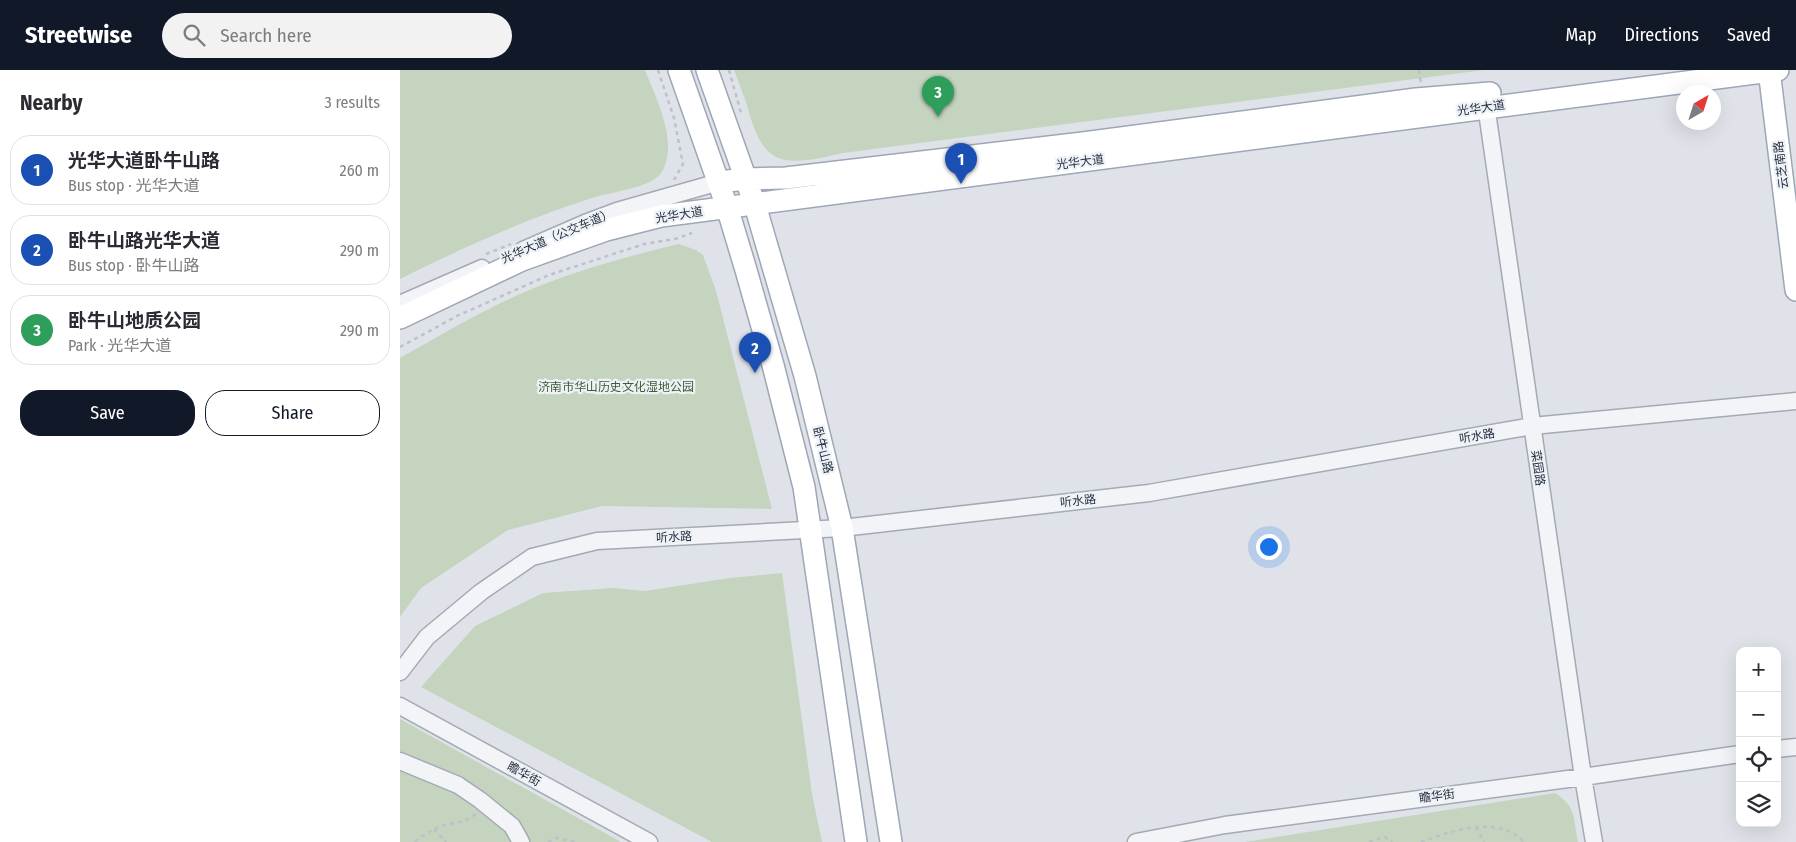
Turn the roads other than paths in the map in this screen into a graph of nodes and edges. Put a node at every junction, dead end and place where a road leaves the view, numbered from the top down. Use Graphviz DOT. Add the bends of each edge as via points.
graph roads {
  1 [pos="679,70"];
  2 [pos="707,70"];
  3 [pos="1663,70"];
  4 [pos="1772,70"];
  5 [pos="1485,100"];
  6 [pos="746,179"];
  7 [pos="719,182"];
  8 [pos="755,205"];
  9 [pos="727,207"];
  10 [pos="1796,290"];
  11 [pos="400,304"];
  12 [pos="400,318"];
  13 [pos="1796,401"];
  14 [pos="1532,426"];
  15 [pos="842,528"];
  16 [pos="811,530"];
  17 [pos="400,672"];
  18 [pos="400,706"];
  19 [pos="1796,747"];
  20 [pos="1781,749"];
  21 [pos="1736,755"];
  22 [pos="400,761"];
  23 [pos="1583,777"];
  24 [pos="521,842"];
  25 [pos="649,842"];
  26 [pos="856,842"];
  27 [pos="891,842"];
  28 [pos="1136,842"];
  29 [pos="1594,842"];
  1 -- 7 [label="main road"];
  2 -- 6 [label="main road, 卧牛山路"];
  3 -- 5 [label="main road, 光华大道"];
  4 -- 5 [label="main road, 光华大道"];
  4 -- 10 [label="main road, 云芝南路"];
  5 -- 6 [label="main road, 光华大道" via="1416,99 1083,143 781,179"];
  5 -- 8 [label="main road, 光华大道" via="1094,160"];
  5 -- 14 [label="street, 菜园路"];
  6 -- 7 [label="main road, 光华大道"];
  6 -- 8 [label="main road, 卧牛山路"];
  7 -- 9 [label="main road"];
  7 -- 11 [label="street, 光华大道（公交车道）" via="585,223"];
  8 -- 9 [label="main road, 光华大道"];
  8 -- 15 [label="main road, 卧牛山路" via="805,376"];
  9 -- 12 [label="main road, 光华大道" via="661,216 606,230 522,260"];
  9 -- 16 [label="main road" via="773,365 804,487"];
  13 -- 14 [label="street, 听水路"];
  14 -- 15 [label="street, 听水路" via="1149,493"];
  14 -- 23 [label="street, 菜园路"];
  15 -- 16 [label="street, 听水路"];
  15 -- 27 [label="main road, 卧牛山路"];
  16 -- 17 [label="street, 听水路" via="597,541 532,557 481,592 426,637"];
  16 -- 26 [label="main road"];
  18 -- 25 [label="street, 瞻华街"];
  19 -- 20 [label="street"];
  21 -- 23 [label="street, 瞻华街"];
  22 -- 24 [label="street" via="458,785 512,826"];
  23 -- 28 [label="street, 瞻华街" via="1225,825"];
  23 -- 29 [label="street, 菜园路"];
}
